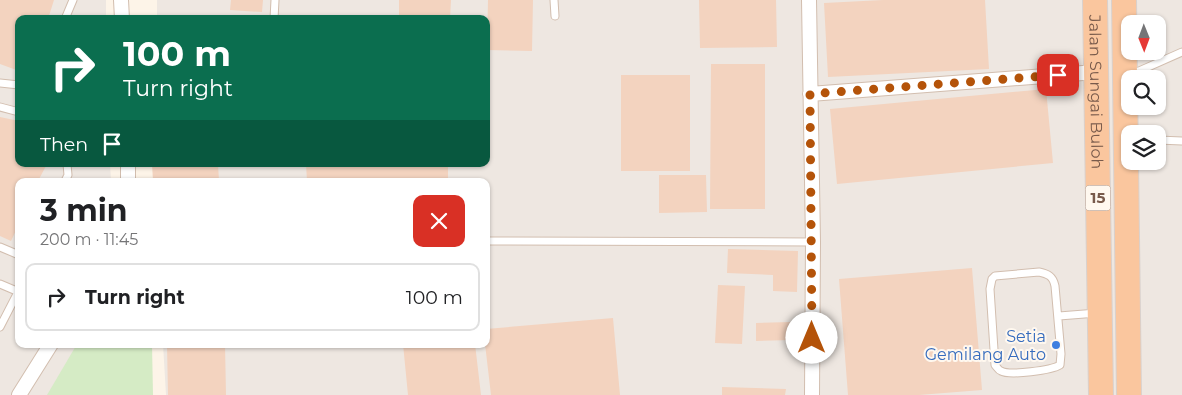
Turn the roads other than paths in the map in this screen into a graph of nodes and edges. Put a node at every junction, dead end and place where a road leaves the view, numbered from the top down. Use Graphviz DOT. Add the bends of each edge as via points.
graph roads {
  1 [pos="73,0"];
  2 [pos="121,0"];
  3 [pos="275,0"];
  4 [pos="554,0"];
  5 [pos="808,0"];
  6 [pos="1095,0"];
  7 [pos="1124,0"];
  8 [pos="67,15"];
  9 [pos="122,15"];
  10 [pos="274,15"];
  11 [pos="555,16"];
  12 [pos="1182,52"];
  13 [pos="1125,70"];
  14 [pos="1139,70"];
  15 [pos="1096,72"];
  16 [pos="0,83"];
  17 [pos="15,85"];
  18 [pos="810,94"];
  19 [pos="0,107"];
  20 [pos="15,111"];
  21 [pos="1166,140"];
  22 [pos="1182,141"];
  23 [pos="1128,170"];
  24 [pos="490,242"];
  25 [pos="813,242"];
  26 [pos="0,247"];
  27 [pos="15,253"];
  28 [pos="0,284"];
  29 [pos="15,291"];
  30 [pos="15,298"];
  31 [pos="1100,313"];
  32 [pos="1059,316"];
  33 [pos="0,327"];
  34 [pos="48,348"];
  35 [pos="19,395"];
  36 [pos="812,395"];
  37 [pos="1102,395"];
  38 [pos="1129,395"];
  1 -- 8 [label="lane"];
  2 -- 9 [label="street"];
  3 -- 10 [label="lane"];
  4 -- 11 [label="lane"];
  5 -- 18 [label="street"];
  6 -- 15 [label="highway, Jalan Sungai Buloh / 15"];
  7 -- 13 [label="highway, Jalan Sungai Buloh / 15"];
  12 -- 14 [label="lane"];
  15 -- 18 [label="street"];
  15 -- 31 [label="highway, Jalan Sungai Buloh / 15"];
  16 -- 17 [label="lane"];
  18 -- 25 [label="street"];
  19 -- 20 [label="lane"];
  21 -- 22 [label="lane"];
  23 -- 38 [label="highway, Jalan Sungai Buloh / 15"];
  24 -- 25 [label="lane"];
  25 -- 36 [label="street"];
  26 -- 27 [label="lane"];
  28 -- 29 [label="lane"];
  30 -- 33 [label="lane"];
  31 -- 32 [label="lane"];
  31 -- 37 [label="highway, Jalan Sungai Buloh / 15"];
  32 -- 32 [label="lane" via="1056,286 1048,274 994,276 990,289 995,365 1001,371 1018,373 1060,365"];
  34 -- 35 [label="street"];
}
